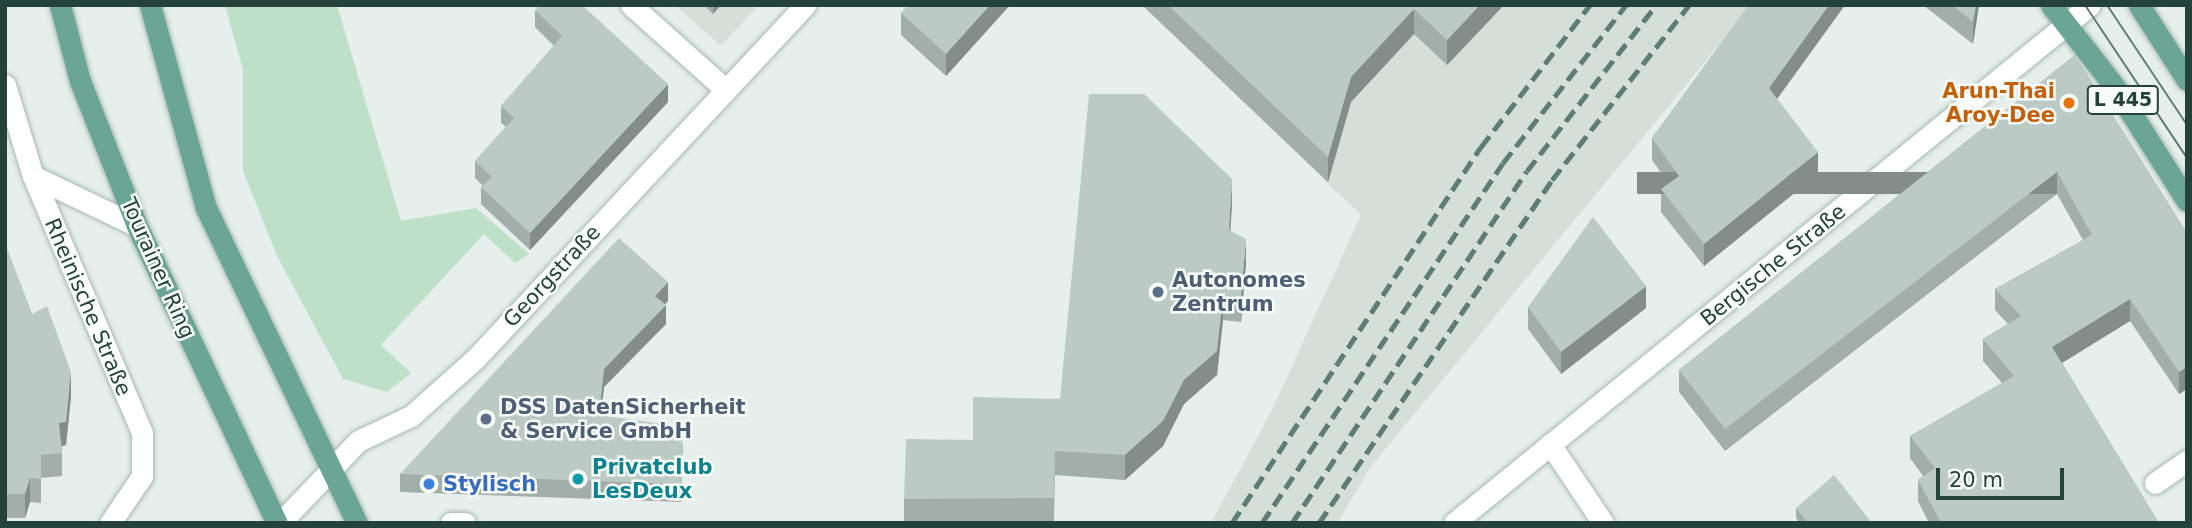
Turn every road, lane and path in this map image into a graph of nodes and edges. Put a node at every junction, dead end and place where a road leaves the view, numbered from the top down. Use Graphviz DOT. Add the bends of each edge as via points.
graph roads {
  1 [pos="60,5"];
  2 [pos="150,5"];
  3 [pos="631,5"];
  4 [pos="805,5"];
  5 [pos="2051,5"];
  6 [pos="2090,5"];
  7 [pos="2139,5"];
  8 [pos="2069,28"];
  9 [pos="2187,80"];
  10 [pos="5,85"];
  11 [pos="726,90"];
  12 [pos="33,176"];
  13 [pos="2187,201"];
  14 [pos="137,226"];
  15 [pos="1550,444"];
  16 [pos="2187,461"];
  17 [pos="330,466"];
  18 [pos="2155,483"];
  19 [pos="110,523"];
  20 [pos="279,523"];
  21 [pos="357,523"];
  22 [pos="450,523"];
  23 [pos="465,523"];
  24 [pos="1454,523"];
  25 [pos="1603,523"];
  1 -- 14 [label="main road, Tourainer Ring" via="80,81"];
  2 -- 17 [label="main road" via="206,208"];
  3 -- 11 [label="street"];
  4 -- 11 [label="street, Georgstraße"];
  5 -- 8 [label="main road, L 445"];
  6 -- 8 [label="street, Bergische Straße"];
  7 -- 9 [label="main road, L 445"];
  8 -- 13 [label="main road, L 445"];
  8 -- 15 [label="street, Bergische Straße"];
  10 -- 12 [label="street, Rheinische Straße"];
  11 -- 17 [label="street, Georgstraße" via="476,358 411,416 358,441"];
  12 -- 14 [label="street"];
  12 -- 19 [label="street, Rheinische Straße" via="142,433 142,476"];
  14 -- 20 [label="main road, Tourainer Ring"];
  15 -- 24 [label="street, Bergische Straße"];
  15 -- 25 [label="street"];
  16 -- 18 [label="street"];
  17 -- 20 [label="street, Georgstraße"];
  17 -- 21 [label="main road"];
  22 -- 23 [label="street"];
}
